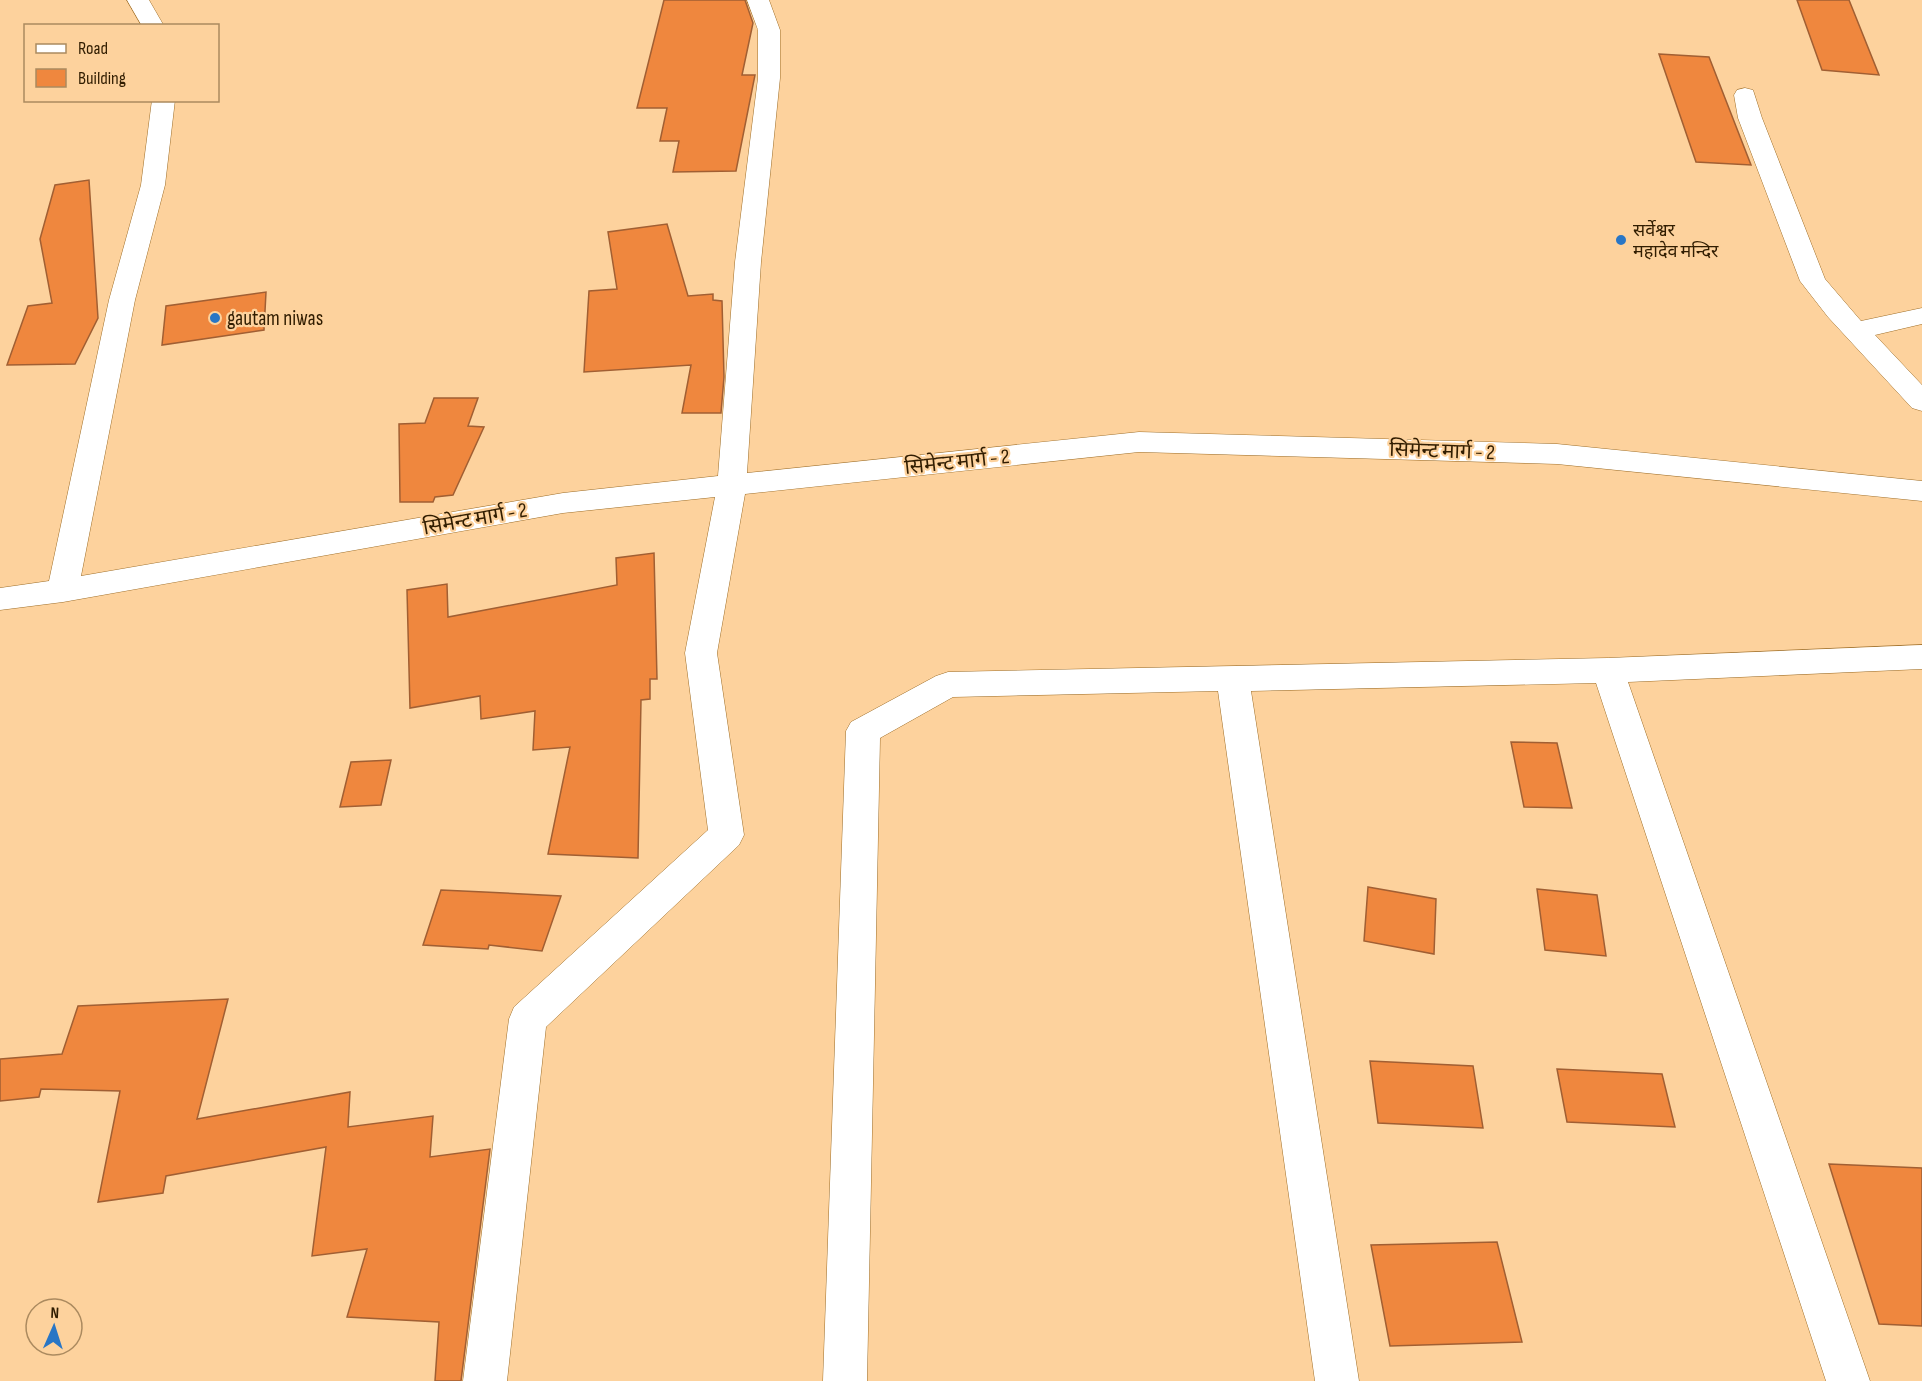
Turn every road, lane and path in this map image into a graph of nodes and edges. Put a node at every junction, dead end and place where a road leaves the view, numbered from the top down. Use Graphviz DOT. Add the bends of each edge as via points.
graph roads {
  1 [pos="138,0"];
  2 [pos="758,0"];
  3 [pos="152,24"];
  4 [pos="1745,95"];
  5 [pos="164,102"];
  6 [pos="1922,316"];
  7 [pos="1855,331"];
  8 [pos="1922,402"];
  9 [pos="732,485"];
  10 [pos="1922,491"];
  11 [pos="63,591"];
  12 [pos="0,598"];
  13 [pos="1922,657"];
  14 [pos="1608,670"];
  15 [pos="1233,680"];
  16 [pos="485,1381"];
  17 [pos="845,1381"];
  18 [pos="1337,1381"];
  19 [pos="1848,1381"];
  1 -- 3 [label="street"];
  2 -- 9 [label="street" via="769,30 769,78 748,262"];
  4 -- 7 [label="street" via="1769,170 1813,281"];
  5 -- 11 [label="street" via="153,185 122,300"];
  6 -- 7 [label="street"];
  7 -- 8 [label="street"];
  9 -- 10 [label="street, सिमेन्ट मार्ग - 2" via="1139,442 1557,454"];
  9 -- 11 [label="street, सिमेन्ट मार्ग - 2" via="563,503"];
  9 -- 16 [label="street" via="701,653 726,835 528,1019"];
  11 -- 12 [label="street, सिमेन्ट मार्ग - 2"];
  13 -- 14 [label="street"];
  14 -- 15 [label="street"];
  14 -- 19 [label="street"];
  15 -- 17 [label="street" via="948,685 863,731"];
  15 -- 18 [label="street"];
}
